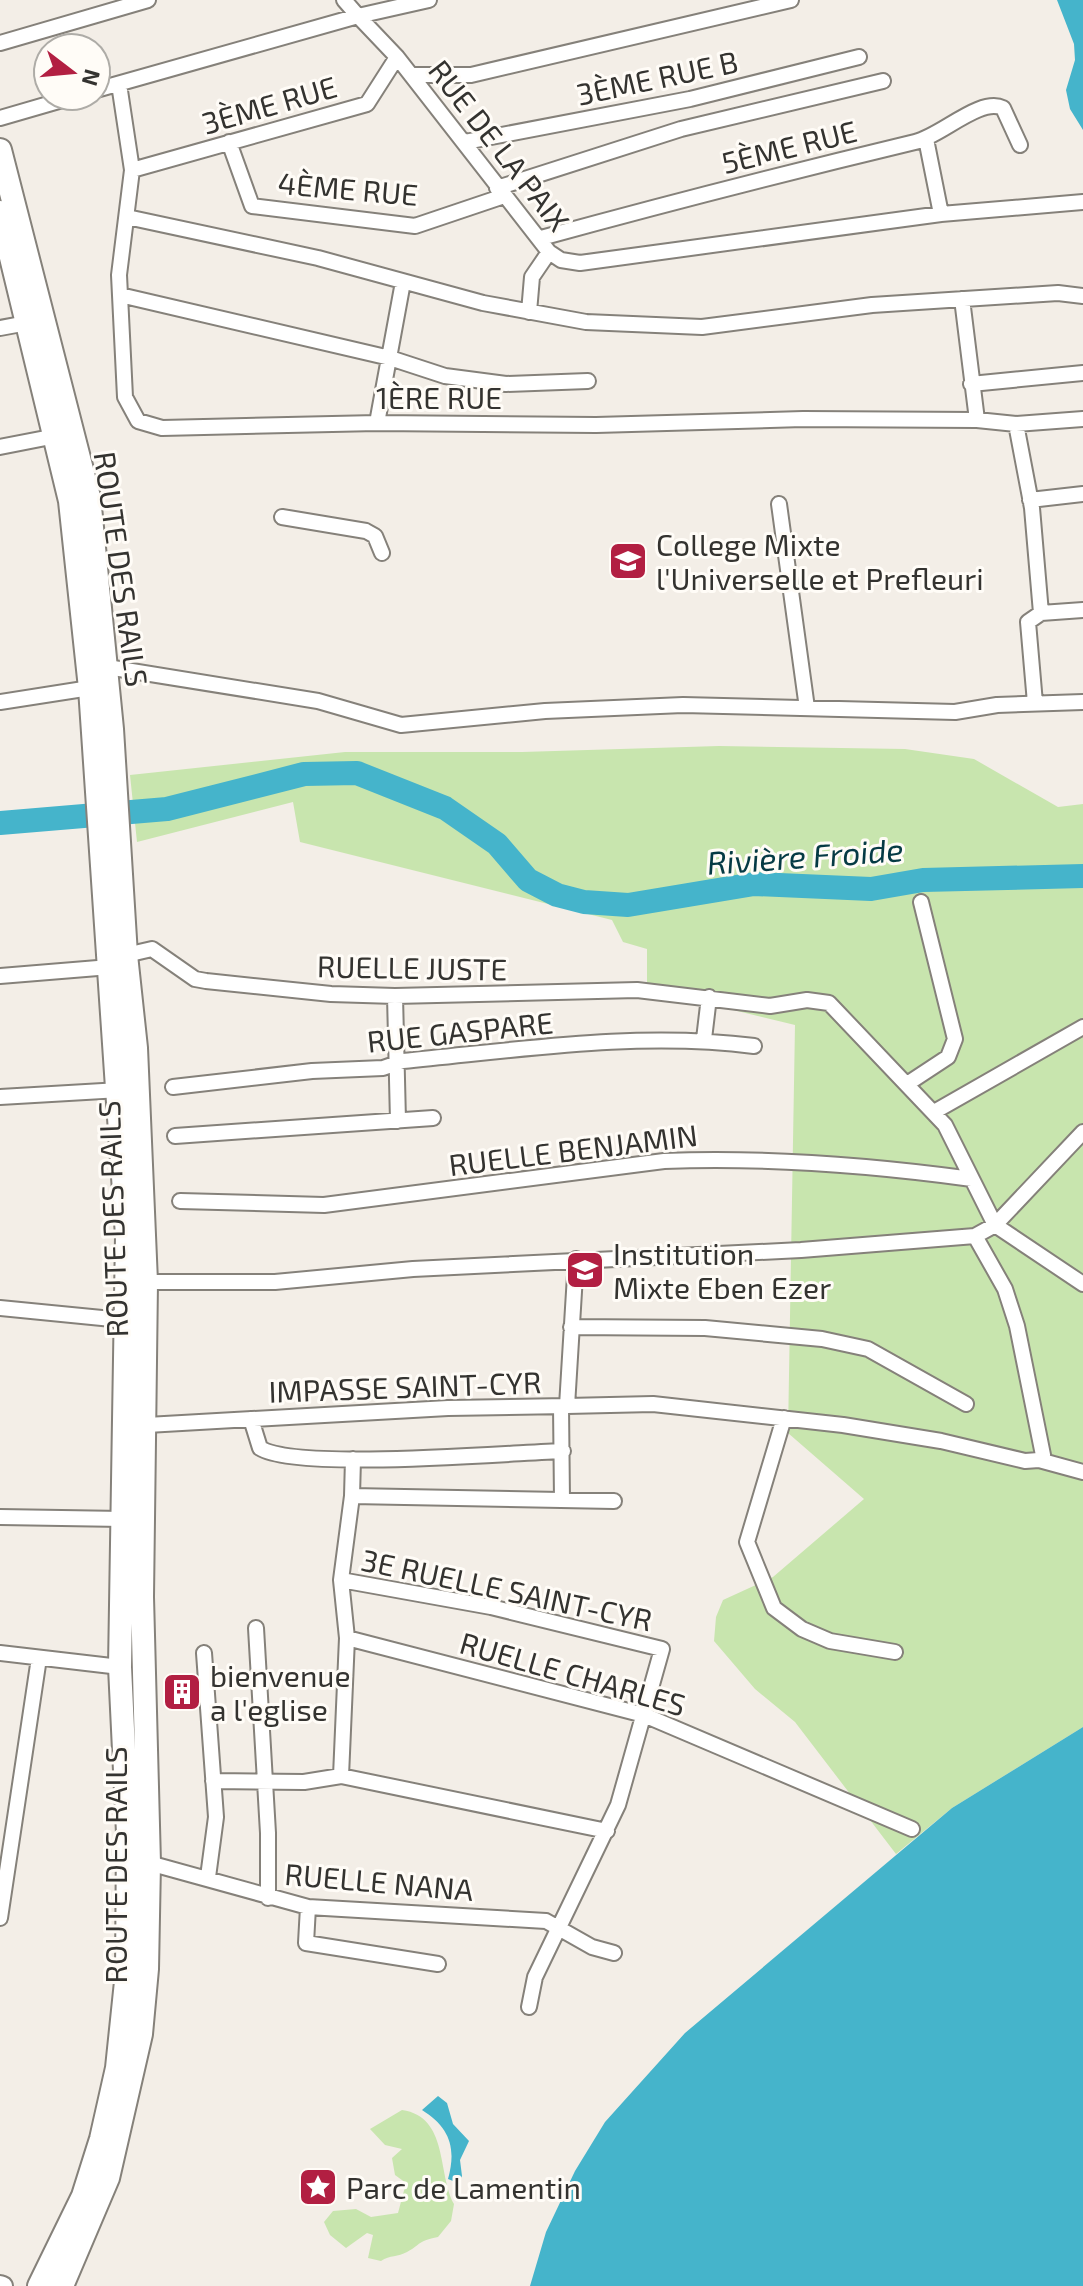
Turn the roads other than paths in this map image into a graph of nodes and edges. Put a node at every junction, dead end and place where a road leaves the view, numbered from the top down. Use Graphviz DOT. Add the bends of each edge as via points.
graph roads {
  1 [pos="148,0"];
  2 [pos="344,0"];
  3 [pos="429,0"];
  4 [pos="791,0"];
  5 [pos="358,16"];
  6 [pos="0,43"];
  7 [pos="397,57"];
  8 [pos="859,57"];
  9 [pos="411,75"];
  10 [pos="883,81"];
  11 [pos="119,84"];
  12 [pos="112,86"];
  13 [pos="32,109"];
  14 [pos="0,118"];
  15 [pos="926,139"];
  16 [pos="229,142"];
  17 [pos="465,142"];
  18 [pos="1020,145"];
  19 [pos="0,150"];
  20 [pos="132,170"];
  21 [pos="501,192"];
  22 [pos="1083,202"];
  23 [pos="0,212"];
  24 [pos="941,214"];
  25 [pos="127,217"];
  26 [pos="541,238"];
  27 [pos="549,252"];
  28 [pos="403,282"];
  29 [pos="120,295"];
  30 [pos="1083,296"];
  31 [pos="962,299"];
  32 [pos="529,312"];
  33 [pos="27,323"];
  34 [pos="0,328"];
  35 [pos="390,358"];
  36 [pos="1083,373"];
  37 [pos="588,381"];
  38 [pos="971,384"];
  39 [pos="1083,419"];
  40 [pos="977,420"];
  41 [pos="377,423"];
  42 [pos="1016,424"];
  43 [pos="56,436"];
  44 [pos="0,447"];
  45 [pos="1083,494"];
  46 [pos="1030,500"];
  47 [pos="779,504"];
  48 [pos="282,517"];
  49 [pos="382,553"];
  50 [pos="1083,610"];
  51 [pos="1041,613"];
  52 [pos="107,667"];
  53 [pos="90,688"];
  54 [pos="0,702"];
  55 [pos="1083,702"];
  56 [pos="1035,703"];
  57 [pos="807,708"];
  58 [pos="102,729"];
  59 [pos="921,902"];
  60 [pos="118,961"];
  61 [pos="0,976"];
  62 [pos="395,996"];
  63 [pos="709,997"];
  64 [pos="1083,1027"];
  65 [pos="704,1039"];
  66 [pos="754,1046"];
  67 [pos="395,1063"];
  68 [pos="907,1084"];
  69 [pos="173,1087"];
  70 [pos="120,1090"];
  71 [pos="0,1097"];
  72 [pos="934,1112"];
  73 [pos="433,1118"];
  74 [pos="398,1121"];
  75 [pos="1083,1132"];
  76 [pos="175,1136"];
  77 [pos="972,1179"];
  78 [pos="180,1201"];
  79 [pos="995,1225"];
  80 [pos="975,1236"];
  81 [pos="576,1259"];
  82 [pos="146,1282"];
  83 [pos="1083,1284"];
  84 [pos="0,1308"];
  85 [pos="127,1312"];
  86 [pos="571,1327"];
  87 [pos="966,1404"];
  88 [pos="564,1406"];
  89 [pos="784,1418"];
  90 [pos="251,1419"];
  91 [pos="147,1425"];
  92 [pos="563,1451"];
  93 [pos="353,1459"];
  94 [pos="1039,1460"];
  95 [pos="1083,1472"];
  96 [pos="352,1496"];
  97 [pos="562,1500"];
  98 [pos="614,1501"];
  99 [pos="0,1517"];
  100 [pos="123,1519"];
  101 [pos="341,1580"];
  102 [pos="256,1628"];
  103 [pos="347,1638"];
  104 [pos="895,1652"];
  105 [pos="0,1653"];
  106 [pos="204,1653"];
  107 [pos="39,1658"];
  108 [pos="120,1667"];
  109 [pos="644,1715"];
  110 [pos="341,1776"];
  111 [pos="213,1781"];
  112 [pos="263,1781"];
  113 [pos="912,1829"];
  114 [pos="607,1831"];
  115 [pos="149,1863"];
  116 [pos="208,1877"];
  117 [pos="268,1898"];
  118 [pos="308,1907"];
  119 [pos="0,1918"];
  120 [pos="561,1927"];
  121 [pos="614,1953"];
  122 [pos="438,1964"];
  123 [pos="529,2007"];
  124 [pos="39,2286"];
  125 [pos="62,2286"];
  1 -- 6 [label="street"];
  2 -- 5 [label="street, RUE DE LA PAIX"];
  3 -- 5 [label="street"];
  4 -- 9 [label="street" via="471,75"];
  5 -- 7 [label="street, RUE DE LA PAIX"];
  5 -- 11 [label="street"];
  7 -- 9 [label="street, RUE DE LA PAIX"];
  7 -- 16 [label="street, 3ÈME RUE" via="367,104"];
  8 -- 17 [label="street, 3ÈME RUE B" via="690,99"];
  9 -- 17 [label="street, RUE DE LA PAIX"];
  10 -- 21 [label="street" via="681,129"];
  11 -- 12 [label="street"];
  11 -- 20 [label="street, 1ÈRE RUE"];
  13 -- 14 [label="street"];
  15 -- 18 [label="street, 5ÈME RUE" via="996,104 1003,108"];
  15 -- 24 [label="street"];
  15 -- 26 [label="street, 5ÈME RUE"];
  16 -- 20 [label="street, 3ÈME RUE"];
  16 -- 21 [label="street, 4ÈME RUE" via="252,206 415,226"];
  17 -- 21 [label="street, RUE DE LA PAIX"];
  19 -- 52 [label="main road, ROUTE DES RAILS" via="89,497"];
  20 -- 25 [label="street, 1ÈRE RUE"];
  21 -- 26 [label="street, RUE DE LA PAIX"];
  22 -- 24 [label="street, RUE DE LA PAIX"];
  23 -- 33 [label="main road, ROUTE DES RAILS"];
  24 -- 27 [label="street, RUE DE LA PAIX" via="580,263"];
  25 -- 28 [label="street"];
  25 -- 29 [label="street, 1ÈRE RUE"];
  26 -- 27 [label="street, RUE DE LA PAIX"];
  27 -- 32 [label="street" via="532,277"];
  28 -- 32 [label="street"];
  28 -- 35 [label="street"];
  29 -- 35 [label="street"];
  29 -- 41 [label="street, 1ÈRE RUE" via="125,397 138,421 162,428"];
  30 -- 31 [label="street"];
  31 -- 32 [label="street" via="791,313 702,327 586,322"];
  31 -- 38 [label="street"];
  33 -- 34 [label="street"];
  33 -- 43 [label="main road, ROUTE DES RAILS"];
  35 -- 37 [label="street" via="445,376 506,384"];
  35 -- 41 [label="street"];
  36 -- 38 [label="street"];
  38 -- 40 [label="street"];
  39 -- 42 [label="street, 1ÈRE RUE"];
  40 -- 41 [label="street, 1ÈRE RUE"];
  40 -- 42 [label="street, 1ÈRE RUE"];
  42 -- 46 [label="street"];
  43 -- 44 [label="street"];
  43 -- 53 [label="main road, ROUTE DES RAILS" via="70,501"];
  45 -- 46 [label="street"];
  46 -- 51 [label="street"];
  47 -- 57 [label="street"];
  48 -- 49 [label="street" via="366,531 375,536"];
  50 -- 51 [label="street"];
  51 -- 56 [label="street" via="1027,629"];
  52 -- 57 [label="street" via="318,701 401,725 683,705"];
  52 -- 58 [label="main road, ROUTE DES RAILS"];
  53 -- 54 [label="street"];
  53 -- 58 [label="main road, ROUTE DES RAILS"];
  55 -- 56 [label="street"];
  56 -- 57 [label="street" via="955,712"];
  58 -- 60 [label="main road, ROUTE DES RAILS"];
  59 -- 68 [label="street" via="955,1039 948,1057"];
  60 -- 61 [label="street, RUELLE JUSTE"];
  60 -- 62 [label="street, RUELLE JUSTE" via="152,949 195,979"];
  60 -- 70 [label="main road, ROUTE DES RAILS"];
  60 -- 82 [label="main road, ROUTE DES RAILS" via="136,1048"];
  62 -- 63 [label="street, RUELLE JUSTE" via="637,990"];
  62 -- 67 [label="street"];
  63 -- 65 [label="street"];
  63 -- 68 [label="street, RUELLE JUSTE" via="770,1006 807,1000 829,1003"];
  64 -- 72 [label="street"];
  65 -- 66 [label="street, RUE GASPARE"];
  65 -- 67 [label="street, RUE GASPARE" via="583,1044"];
  67 -- 69 [label="street, RUE GASPARE"];
  67 -- 74 [label="street"];
  68 -- 72 [label="street, RUELLE JUSTE"];
  70 -- 71 [label="street"];
  70 -- 85 [label="main road, ROUTE DES RAILS"];
  72 -- 77 [label="street, RUELLE JUSTE"];
  73 -- 74 [label="street"];
  74 -- 76 [label="street"];
  75 -- 79 [label="street"];
  77 -- 78 [label="street, RUELLE BENJAMIN" via="858,1164 719,1159 664,1161 324,1205"];
  77 -- 79 [label="street, RUELLE JUSTE"];
  79 -- 80 [label="street"];
  79 -- 83 [label="street"];
  80 -- 81 [label="street"];
  80 -- 94 [label="street" via="1005,1289 1017,1326 1043,1455"];
  81 -- 82 [label="street" via="275,1282"];
  81 -- 86 [label="street, IMPASSE SAINT-CYR"];
  82 -- 91 [label="main road, ROUTE DES RAILS"];
  84 -- 85 [label="street" via="112,1319"];
  85 -- 100 [label="main road, ROUTE DES RAILS"];
  86 -- 87 [label="street" via="705,1328 822,1339 868,1349"];
  86 -- 88 [label="street, IMPASSE SAINT-CYR"];
  88 -- 89 [label="street" via="653,1404"];
  88 -- 90 [label="street, IMPASSE SAINT-CYR"];
  88 -- 92 [label="street"];
  89 -- 94 [label="street"];
  89 -- 104 [label="street" via="747,1542 774,1608 830,1641"];
  90 -- 91 [label="street, IMPASSE SAINT-CYR"];
  90 -- 93 [label="street" via="256,1441 267,1452"];
  91 -- 115 [label="main road, ROUTE DES RAILS" via="142,1597"];
  92 -- 93 [label="street"];
  92 -- 97 [label="street"];
  93 -- 96 [label="street"];
  94 -- 95 [label="street"];
  96 -- 97 [label="street"];
  96 -- 101 [label="street"];
  97 -- 98 [label="street"];
  99 -- 100 [label="street"];
  100 -- 108 [label="main road, ROUTE DES RAILS"];
  101 -- 103 [label="street"];
  101 -- 109 [label="street, 3E RUELLE SAINT-CYR" via="491,1607 662,1649"];
  102 -- 112 [label="street"];
  103 -- 109 [label="street, RUELLE CHARLES"];
  103 -- 110 [label="street"];
  105 -- 107 [label="street"];
  106 -- 111 [label="street"];
  107 -- 108 [label="street"];
  107 -- 119 [label="street"];
  108 -- 124 [label="main road, ROUTE DES RAILS" via="129,1899 117,2068 83,2196"];
  109 -- 113 [label="street, RUELLE CHARLES"];
  109 -- 114 [label="street"];
  110 -- 112 [label="street"];
  110 -- 114 [label="street"];
  111 -- 112 [label="street"];
  111 -- 116 [label="street" via="216,1817"];
  112 -- 117 [label="street"];
  114 -- 120 [label="street"];
  115 -- 116 [label="street, RUELLE NANA"];
  115 -- 125 [label="main road, ROUTE DES RAILS" via="147,1969 127,2104 108,2178"];
  116 -- 117 [label="street, RUELLE NANA"];
  117 -- 118 [label="street, RUELLE NANA"];
  118 -- 120 [label="street, RUELLE NANA" via="523,1919"];
  118 -- 122 [label="street" via="306,1943"];
  120 -- 121 [label="street, RUELLE NANA" via="573,1938"];
  120 -- 123 [label="street" via="535,1977"];
}
